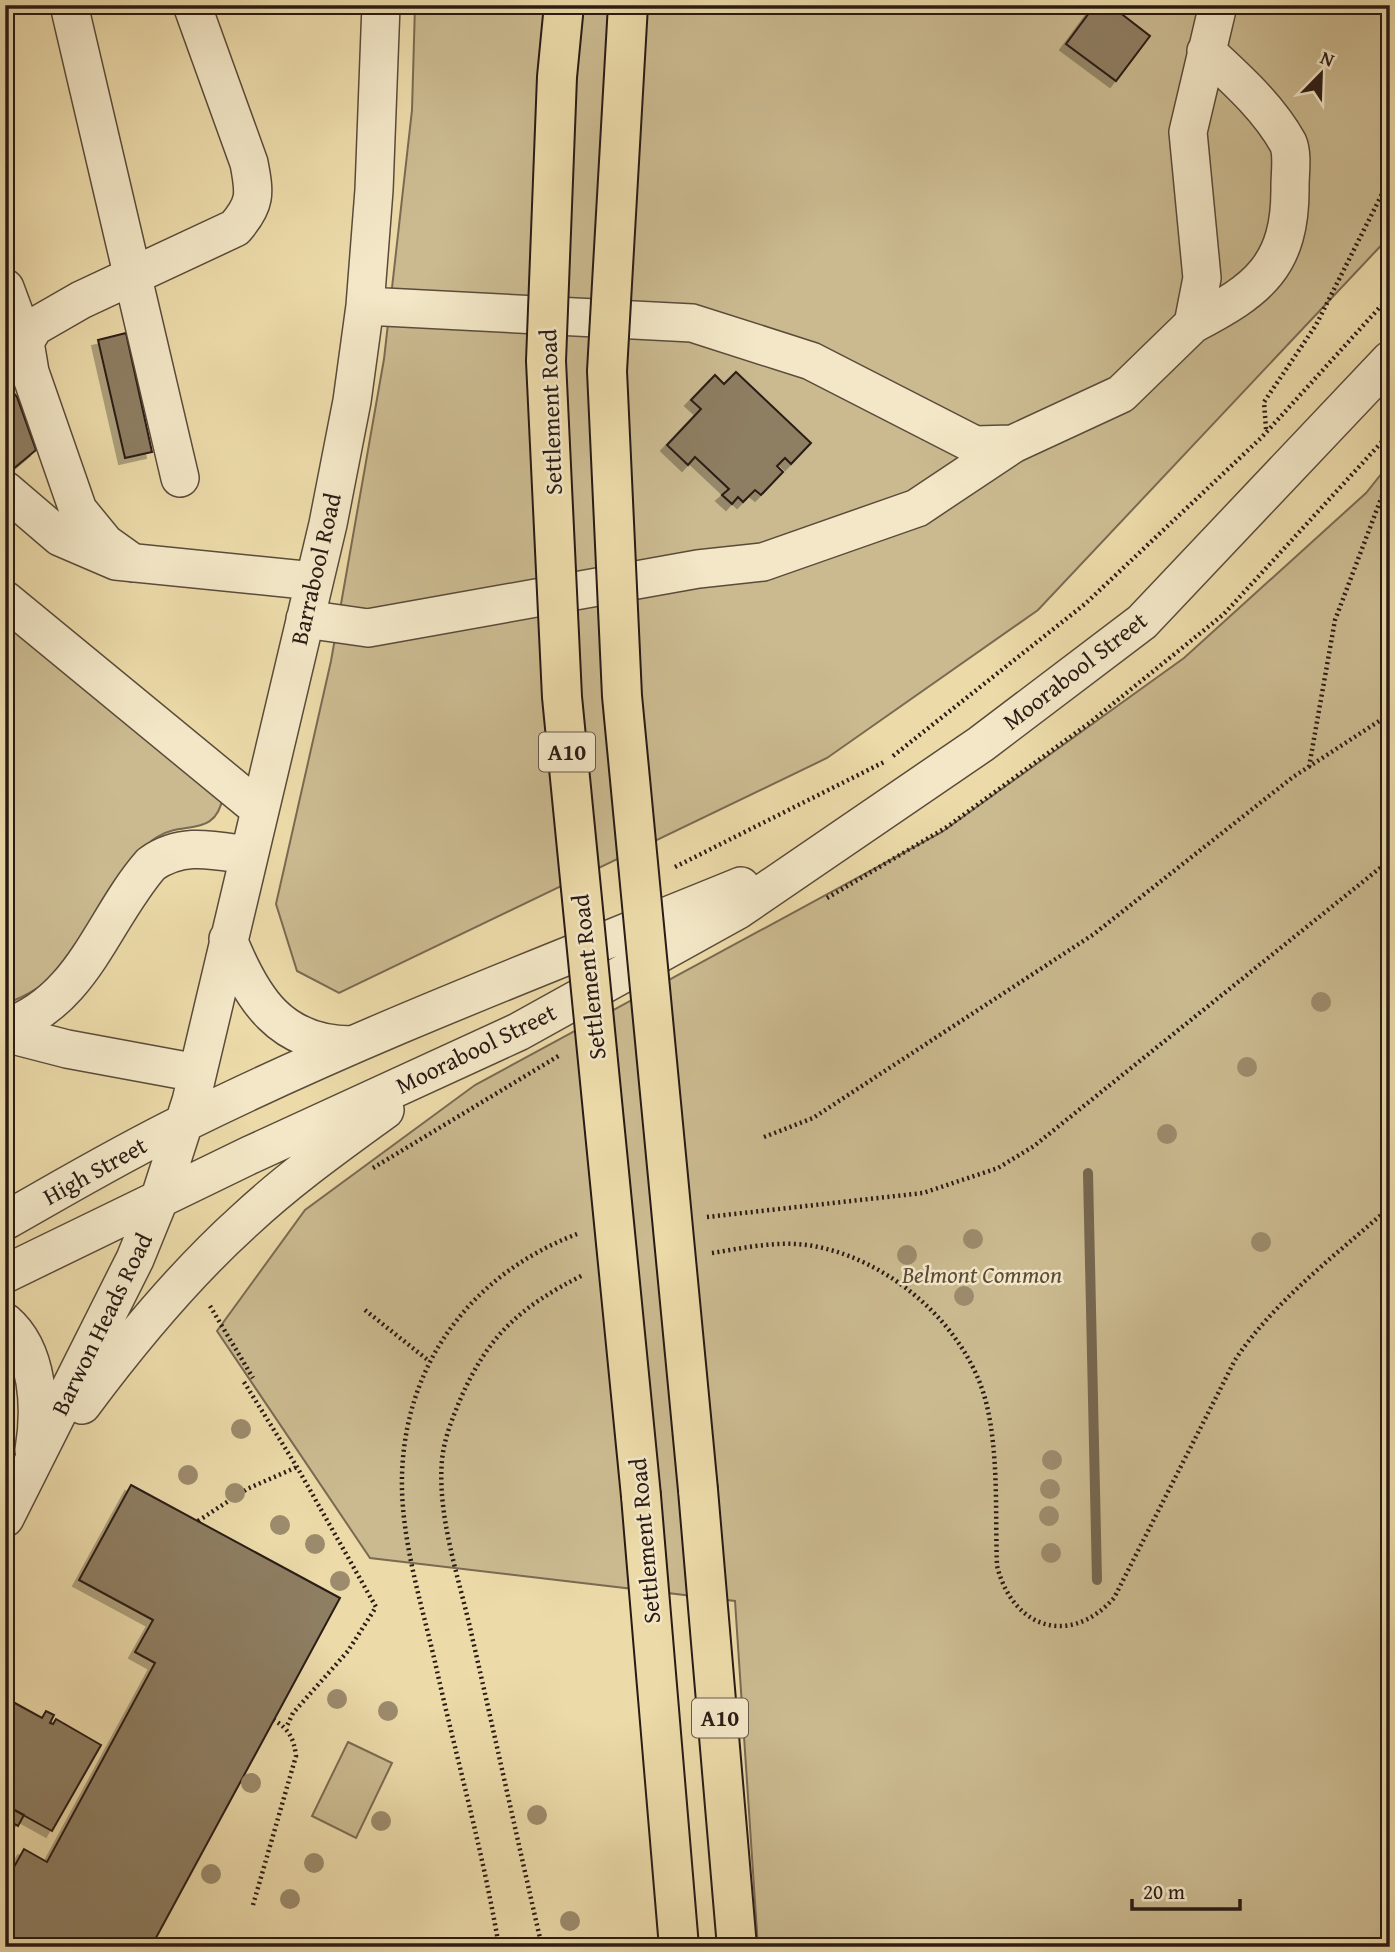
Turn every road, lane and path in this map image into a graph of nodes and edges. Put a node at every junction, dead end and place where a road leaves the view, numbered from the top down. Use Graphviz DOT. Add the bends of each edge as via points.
graph roads {
  1 [pos="69,5"];
  2 [pos="381,5"];
  3 [pos="564,5"];
  4 [pos="628,5"];
  5 [pos="1218,5"];
  6 [pos="197,9"];
  7 [pos="1206,51"];
  8 [pos="1390,190"];
  9 [pos="132,276"];
  10 [pos="5,288"];
  11 [pos="1390,296"];
  12 [pos="365,306"];
  13 [pos="1193,324"];
  14 [pos="25,342"];
  15 [pos="1390,360"];
  16 [pos="1266,430"];
  17 [pos="1013,444"];
  18 [pos="1390,475"];
  19 [pos="180,478"];
  20 [pos="5,490"];
  21 [pos="133,563"];
  22 [pos="314,581"];
  23 [pos="5,600"];
  24 [pos="304,620"];
  25 [pos="1390,714"];
  26 [pos="1309,766"];
  27 [pos="258,808"];
  28 [pos="247,855"];
  29 [pos="816,855"];
  30 [pos="1390,860"];
  31 [pos="670,870"];
  32 [pos="228,939"];
  33 [pos="5,1028"];
  34 [pos="5,1033"];
  35 [pos="352,1045"];
  36 [pos="447,1063"];
  37 [pos="197,1073"];
  38 [pos="184,1123"];
  39 [pos="764,1137"];
  40 [pos="159,1200"];
  41 [pos="1390,1207"];
  42 [pos="700,1218"];
  43 [pos="5,1221"];
  44 [pos="582,1232"];
  45 [pos="701,1255"];
  46 [pos="5,1274"];
  47 [pos="584,1275"];
  48 [pos="365,1310"];
  49 [pos="5,1322"];
  50 [pos="429,1361"];
  51 [pos="244,1382"];
  52 [pos="297,1468"];
  53 [pos="23,1485"];
  54 [pos="5,1518"];
  55 [pos="198,1521"];
  56 [pos="274,1720"];
  57 [pos="286,1728"];
  58 [pos="253,1906"];
  59 [pos="499,1947"];
  60 [pos="542,1947"];
  61 [pos="679,1947"];
  62 [pos="737,1947"];
  1 -- 9 [label="street"];
  2 -- 12 [label="street, Barrabool Road"];
  3 -- 61 [label="highway, Settlement Road / A10, bridge" via="557,77 547,361 562,697 641,1496"];
  4 -- 62 [label="highway, A10, bridge" via="607,371 621,682"];
  5 -- 7 [label="street"];
  6 -- 9 [label="street" via="249,163 254,191 249,211 235,228"];
  7 -- 13 [label="street" via="1188,132 1202,278"];
  7 -- 13 [label="street" via="1254,96 1290,146 1290,207 1276,263 1241,299"];
  8 -- 16 [label="path" via="1382,194 1316,325 1265,402"];
  9 -- 14 [label="street" via="34,327"];
  9 -- 19 [label="street"];
  10 -- 14 [label="street"];
  11 -- 16 [label="path"];
  12 -- 17 [label="street" via="692,323 811,361 975,445"];
  12 -- 22 [label="street, Barrabool Road" via="341,464"];
  13 -- 17 [label="street" via="1121,394"];
  14 -- 21 [label="street" via="30,372 78,510 105,543"];
  15 -- 29 [label="street, Moorabool Street" via="1142,622 981,744"];
  16 -- 31 [label="path" via="1086,604 887,761"];
  17 -- 24 [label="street" via="917,508 763,562 698,569 368,628"];
  18 -- 26 [label="path" via="1335,620"];
  20 -- 21 [label="street" via="60,537 116,561"];
  21 -- 22 [label="street"];
  22 -- 24 [label="street, Barrabool Road"];
  23 -- 27 [label="street"];
  24 -- 27 [label="street, Barrabool Road"];
  25 -- 26 [label="path"];
  26 -- 39 [label="path" via="1094,934 813,1118"];
  27 -- 28 [label="street, Barrabool Road"];
  28 -- 32 [label="street, Barrabool Road"];
  28 -- 33 [label="street" via="188,849 171,852 151,864 73,981 49,1003"];
  29 -- 35 [label="street, Moorabool Street"];
  29 -- 36 [label="street, Moorabool Street" via="738,910 518,1032"];
  30 -- 42 [label="path" via="1034,1146 998,1168 923,1193"];
  32 -- 35 [label="street" via="244,977 276,1020 317,1042"];
  32 -- 37 [label="street, Barrabool Road"];
  34 -- 37 [label="street"];
  35 -- 38 [label="street, Moorabool Street"];
  36 -- 40 [label="street, Moorabool Street"];
  36 -- 53 [label="street" via="306,1168 210,1254 122,1352"];
  37 -- 38 [label="street, Barrabool Road"];
  38 -- 40 [label="street, Barwon Heads Road"];
  38 -- 43 [label="street, High Street"];
  40 -- 46 [label="street"];
  40 -- 53 [label="street, Barwon Heads Road" via="124,1283"];
  41 -- 45 [label="path" via="1272,1311 1251,1336 1114,1598 1097,1616 1062,1626 1028,1615 1013,1604 1003,1588 985,1400 952,1334 927,1307 893,1278 857,1260 807,1245 766,1244"];
  44 -- 50 [label="path" via="523,1260 493,1285 448,1327"];
  47 -- 60 [label="path" via="523,1310 499,1332 468,1381 449,1425 442,1458 441,1484 453,1553"];
  48 -- 50 [label="path"];
  49 -- 53 [label="street" via="25,1346 36,1390 36,1436"];
  50 -- 59 [label="path" via="408,1414 403,1450 407,1539"];
  51 -- 52 [label="path"];
  52 -- 55 [label="path" via="247,1489"];
  52 -- 57 [label="path" via="376,1607 348,1651 293,1713"];
  53 -- 54 [label="street, Barwon Heads Road"];
  56 -- 57 [label="path"];
  57 -- 58 [label="path" via="296,1756"];
}
